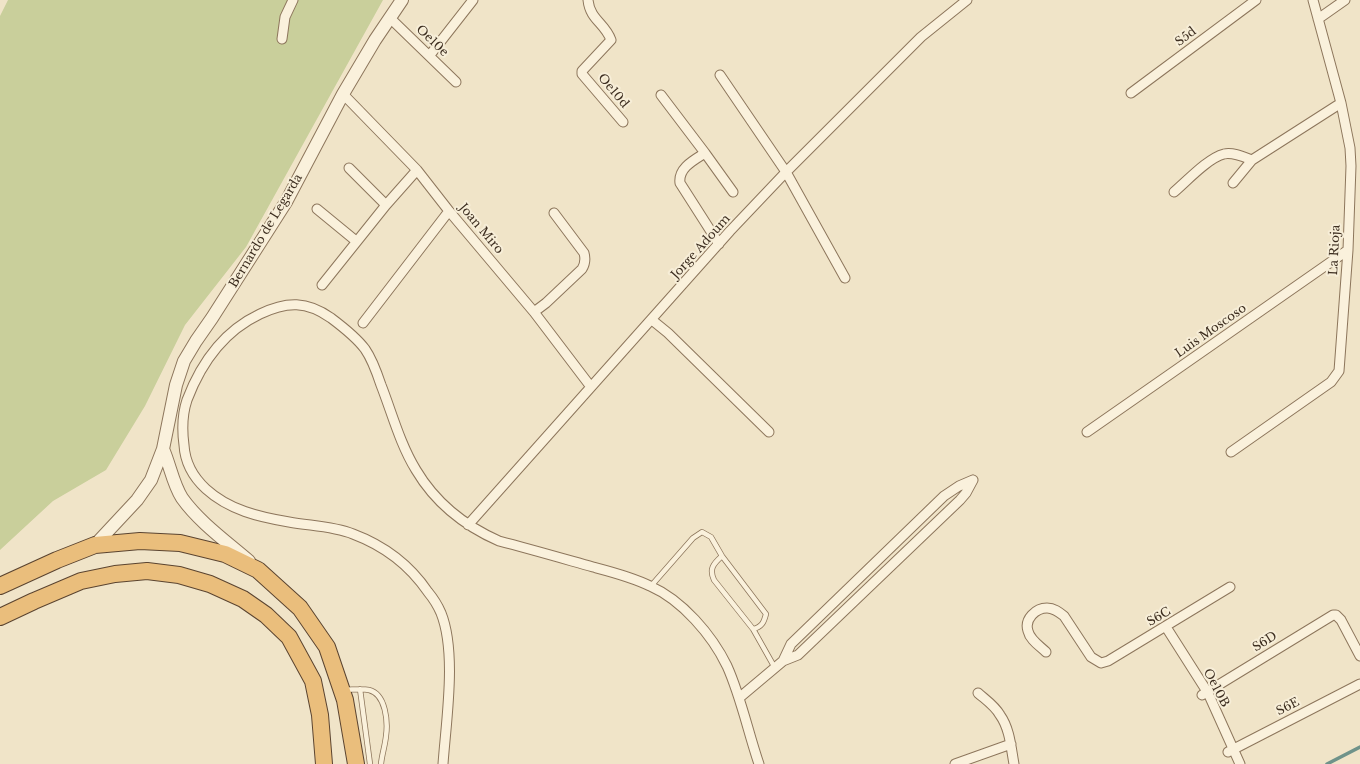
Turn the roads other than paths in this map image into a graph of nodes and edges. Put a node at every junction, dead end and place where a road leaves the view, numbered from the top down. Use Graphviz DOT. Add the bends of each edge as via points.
graph roads {
  1 [pos="293,0"];
  2 [pos="402,0"];
  3 [pos="473,0"];
  4 [pos="588,0"];
  5 [pos="967,0"];
  6 [pos="1256,0"];
  7 [pos="1313,0"];
  8 [pos="1345,0"];
  9 [pos="390,18"];
  10 [pos="1318,19"];
  11 [pos="282,39"];
  12 [pos="430,55"];
  13 [pos="720,75"];
  14 [pos="456,82"];
  15 [pos="1131,93"];
  16 [pos="343,94"];
  17 [pos="661,95"];
  18 [pos="1341,103"];
  19 [pos="623,122"];
  20 [pos="706,153"];
  21 [pos="1252,160"];
  22 [pos="349,168"];
  23 [pos="418,170"];
  24 [pos="786,172"];
  25 [pos="1233,183"];
  26 [pos="733,192"];
  27 [pos="1174,192"];
  28 [pos="386,205"];
  29 [pos="317,209"];
  30 [pos="450,211"];
  31 [pos="554,214"];
  32 [pos="356,241"];
  33 [pos="719,244"];
  34 [pos="1348,250"];
  35 [pos="845,278"];
  36 [pos="322,285"];
  37 [pos="534,312"];
  38 [pos="652,320"];
  39 [pos="363,323"];
  40 [pos="591,387"];
  41 [pos="168,421"];
  42 [pos="182,422"];
  43 [pos="769,432"];
  44 [pos="1087,432"];
  45 [pos="163,449"];
  46 [pos="1231,452"];
  47 [pos="468,525"];
  48 [pos="95,545"];
  49 [pos="722,556"];
  50 [pos="258,570"];
  51 [pos="864,573"];
  52 [pos="874,583"];
  53 [pos="0,586"];
  54 [pos="651,586"];
  55 [pos="1230,587"];
  56 [pos="0,617"];
  57 [pos="1163,628"];
  58 [pos="753,629"];
  59 [pos="1046,652"];
  60 [pos="1360,656"];
  61 [pos="783,661"];
  62 [pos="775,668"];
  63 [pos="1360,684"];
  64 [pos="360,689"];
  65 [pos="342,690"];
  66 [pos="978,693"];
  67 [pos="1205,694"];
  68 [pos="739,698"];
  69 [pos="1011,744"];
  70 [pos="1230,751"];
  71 [pos="324,764"];
  72 [pos="356,764"];
  73 [pos="370,764"];
  74 [pos="381,764"];
  75 [pos="444,764"];
  76 [pos="759,764"];
  77 [pos="955,764"];
  78 [pos="1014,764"];
  79 [pos="1233,764"];
  80 [pos="1240,764"];
  1 -- 11 [label="street" via="285,17"];
  2 -- 9 [label="street, Bernardo de Legarda"];
  3 -- 12 [label="street"];
  4 -- 19 [label="street, Oe10d" via="593,16 611,40 582,74"];
  5 -- 24 [label="street, Jorge Adoum" via="921,36"];
  6 -- 15 [label="street, S5d"];
  7 -- 10 [label="street, La Rioja"];
  8 -- 10 [label="street"];
  9 -- 12 [label="street, Oe10e"];
  9 -- 16 [label="street, Bernardo de Legarda"];
  10 -- 18 [label="street, La Rioja"];
  12 -- 14 [label="street, Oe10e"];
  13 -- 24 [label="street"];
  16 -- 23 [label="street, Joan Miro"];
  16 -- 41 [label="street, Bernardo de Legarda" via="286,202 184,361"];
  17 -- 20 [label="street"];
  18 -- 21 [label="street"];
  18 -- 34 [label="street, La Rioja" via="1350,154"];
  20 -- 26 [label="street"];
  20 -- 33 [label="street" via="685,168 679,177 680,183"];
  21 -- 25 [label="street"];
  21 -- 27 [label="street" via="1225,154 1207,163"];
  22 -- 28 [label="street"];
  23 -- 28 [label="street"];
  23 -- 30 [label="street, Joan Miro"];
  24 -- 33 [label="street, Jorge Adoum"];
  24 -- 35 [label="street"];
  28 -- 32 [label="street"];
  29 -- 32 [label="street"];
  30 -- 37 [label="street, Joan Miro"];
  30 -- 39 [label="street"];
  31 -- 37 [label="street" via="584,253 585,264"];
  32 -- 36 [label="street"];
  33 -- 38 [label="street, Jorge Adoum"];
  34 -- 44 [label="street, Luis Moscoso"];
  34 -- 46 [label="street, La Rioja" via="1339,371 1331,382"];
  37 -- 40 [label="street, Joan Miro"];
  38 -- 40 [label="street, Jorge Adoum"];
  38 -- 43 [label="street"];
  40 -- 47 [label="street, Jorge Adoum"];
  41 -- 42 [label="street"];
  41 -- 45 [label="street, Bernardo de Legarda"];
  42 -- 47 [label="street" via="186,404 199,372 222,340 269,309 289,304 306,305 342,326 366,351 414,468 437,498"];
  42 -- 75 [label="street" via="185,456 191,472 216,498 248,513 352,533 388,551 406,564 421,581 441,612 447,634 449,676"];
  45 -- 48 [label="street, Bernardo de Legarda" via="151,480"];
  45 -- 50 [label="street" via="182,497 197,516"];
  47 -- 54 [label="street" via="499,541 632,578"];
  48 -- 50 [label="highway" via="140,541 180,543 225,554"];
  48 -- 53 [label="highway"];
  49 -- 54 [label="lane" via="711,537 702,532 693,538"];
  49 -- 58 [label="lane" via="713,564 711,575"];
  49 -- 58 [label="lane" via="766,614 762,625"];
  50 -- 65 [label="highway" via="300,608 327,647"];
  51 -- 52 [label="street"];
  51 -- 52 [label="street" via="944,496 974,480 960,500"];
  51 -- 61 [label="street" via="791,644"];
  52 -- 61 [label="street" via="798,655"];
  54 -- 68 [label="street" via="680,605 710,639 726,665"];
  55 -- 57 [label="street, S6C"];
  56 -- 71 [label="highway" via="81,581 115,574 147,571 179,575 210,584 243,599 266,615 289,637 313,681 320,715"];
  57 -- 59 [label="street, S6C" via="1101,663 1091,657 1064,616 1047,608 1036,611 1027,626 1029,635"];
  57 -- 67 [label="street, Oe10B"];
  58 -- 62 [label="lane"];
  60 -- 67 [label="street, S6D" via="1336,615"];
  61 -- 62 [label="street"];
  62 -- 68 [label="street"];
  63 -- 70 [label="street, S6E"];
  64 -- 65 [label="lane"];
  64 -- 73 [label="lane"];
  64 -- 74 [label="lane" via="371,690 377,694 383,705 387,722"];
  65 -- 72 [label="highway"];
  66 -- 69 [label="street" via="1000,714"];
  67 -- 70 [label="street, Oe10B"];
  68 -- 76 [label="street"];
  69 -- 77 [label="street"];
  69 -- 78 [label="street"];
  70 -- 79 [label="street, Oe10B"];
  70 -- 80 [label="street, Oe10B"];
}
